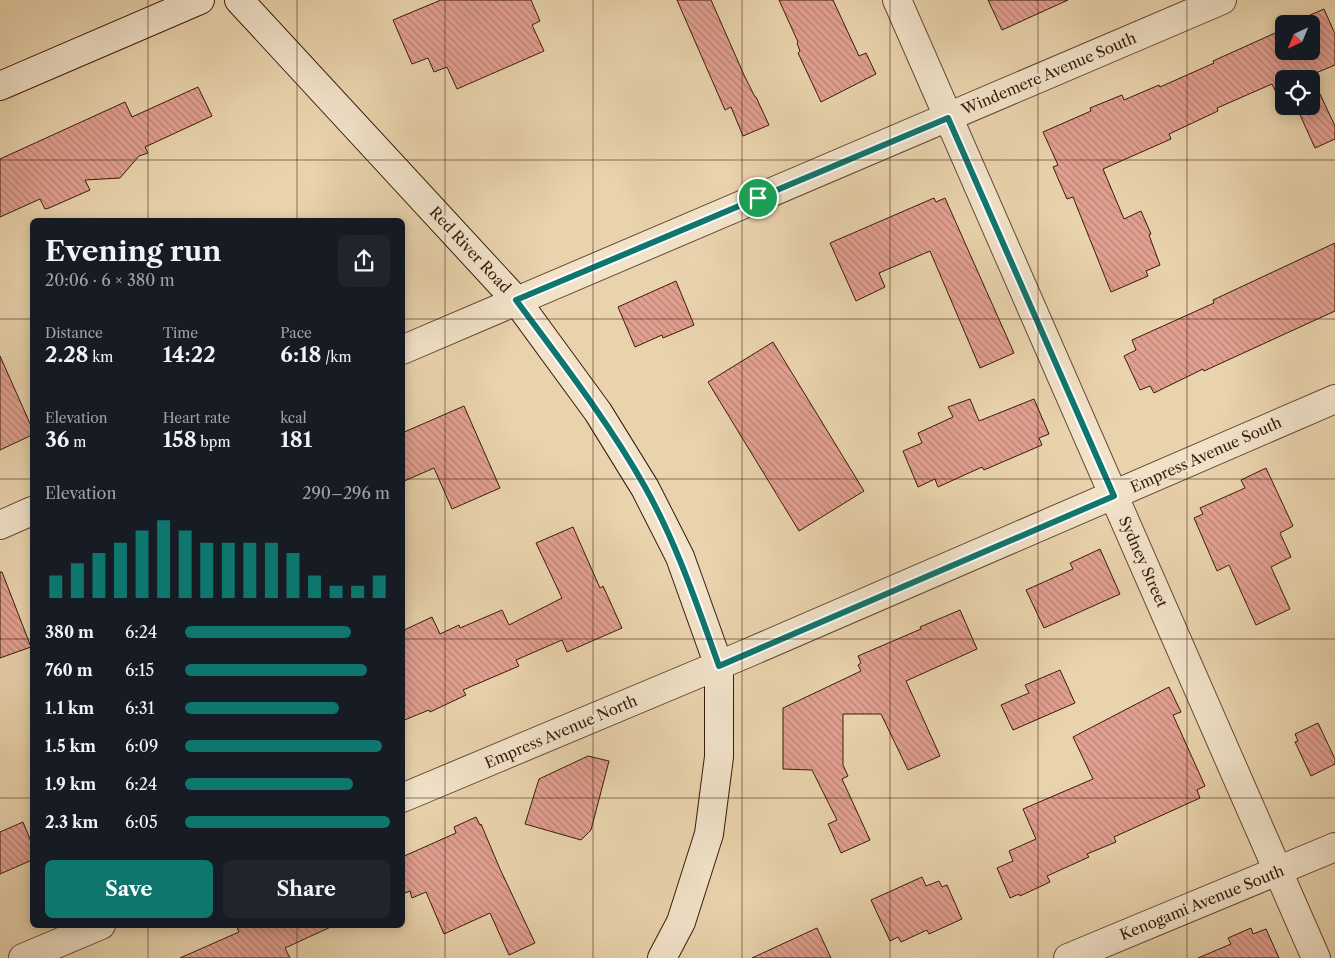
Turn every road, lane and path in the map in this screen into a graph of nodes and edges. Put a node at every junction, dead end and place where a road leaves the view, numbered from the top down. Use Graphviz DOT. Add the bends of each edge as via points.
graph roads {
  1 [pos="200,0"];
  2 [pos="239,0"];
  3 [pos="897,0"];
  4 [pos="1222,0"];
  5 [pos="0,86"];
  6 [pos="948,118"];
  7 [pos="516,300"];
  8 [pos="405,349"];
  9 [pos="1335,399"];
  10 [pos="1114,496"];
  11 [pos="30,511"];
  12 [pos="0,525"];
  13 [pos="719,666"];
  14 [pos="405,797"];
  15 [pos="1335,847"];
  16 [pos="1278,871"];
  17 [pos="94,928"];
  18 [pos="23,958"];
  19 [pos="662,958"];
  20 [pos="1068,958"];
  21 [pos="1316,958"];
  1 -- 5 [label="street"];
  2 -- 7 [label="street, Red River Road"];
  3 -- 6 [label="street, Sydney Street"];
  4 -- 6 [label="street, Windemere Avenue South"];
  6 -- 7 [label="street, Windemere Avenue South"];
  6 -- 10 [label="street, Sydney Street"];
  7 -- 8 [label="street, Windemere Avenue South"];
  7 -- 13 [label="street, Red River Road" via="598,412 646,488 680,557"];
  9 -- 10 [label="street, Empress Avenue South"];
  10 -- 13 [label="street, Empress Avenue South"];
  10 -- 16 [label="street, Sydney Street"];
  11 -- 12 [label="street"];
  13 -- 14 [label="street, Empress Avenue North"];
  13 -- 19 [label="street, Red River Road" via="719,757 709,834 681,922"];
  15 -- 16 [label="street, Kenogami Avenue South"];
  16 -- 20 [label="street, Kenogami Avenue South"];
  16 -- 21 [label="street, Sydney Street"];
  17 -- 18 [label="street"];
}
